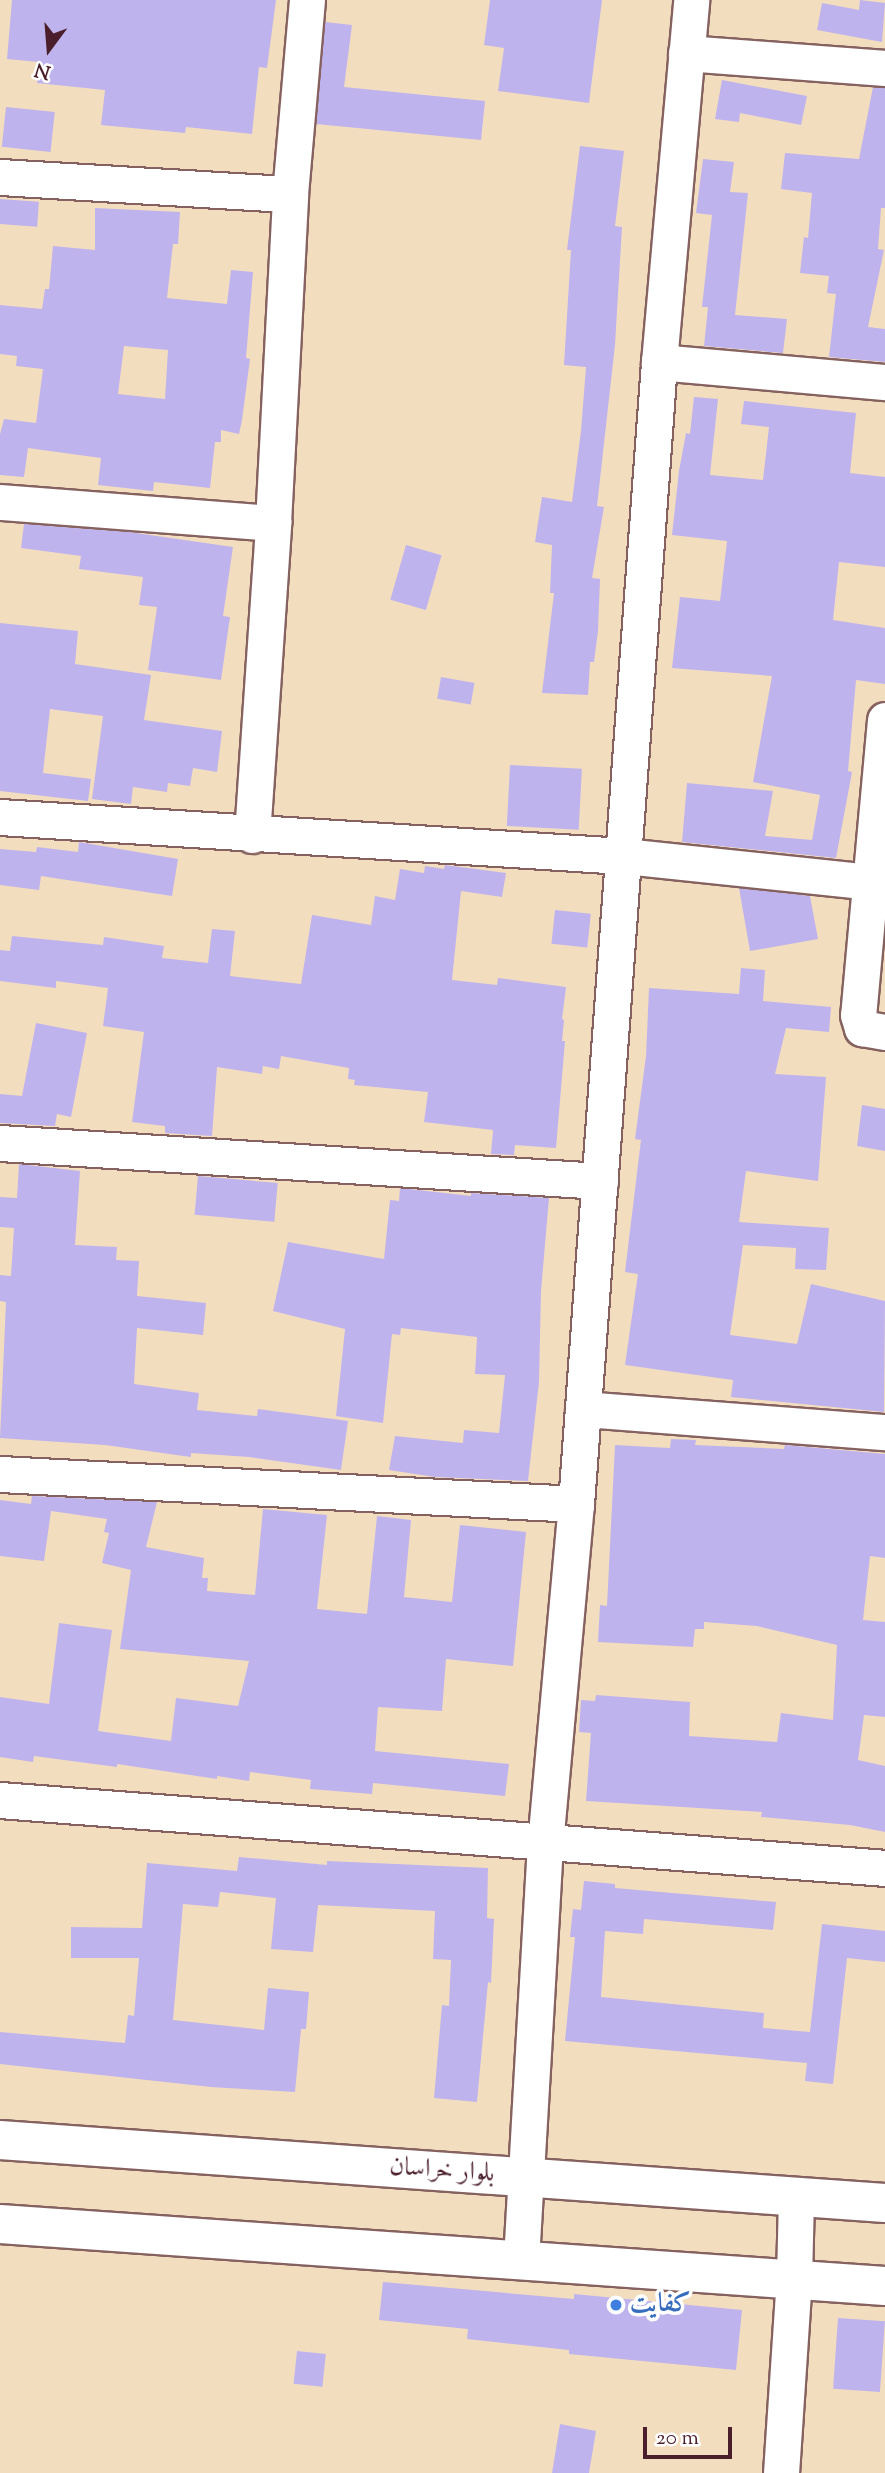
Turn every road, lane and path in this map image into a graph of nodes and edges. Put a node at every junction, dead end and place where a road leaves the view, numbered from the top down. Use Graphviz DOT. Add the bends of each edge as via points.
graph roads {
  1 [pos="306,0"];
  2 [pos="691,0"];
  3 [pos="686,53"];
  4 [pos="885,68"];
  5 [pos="0,177"];
  6 [pos="290,194"];
  7 [pos="660,362"];
  8 [pos="885,382"];
  9 [pos="0,502"];
  10 [pos="273,523"];
  11 [pos="885,720"];
  12 [pos="0,817"];
  13 [pos="252,835"];
  14 [pos="624,856"];
  15 [pos="872,882"];
  16 [pos="885,1032"];
  17 [pos="0,1143"];
  18 [pos="600,1181"];
  19 [pos="583,1409"];
  20 [pos="885,1432"];
  21 [pos="0,1474"];
  22 [pos="576,1504"];
  23 [pos="0,1800"];
  24 [pos="545,1844"];
  25 [pos="885,1868"];
  26 [pos="0,2140"];
  27 [pos="526,2177"];
  28 [pos="796,2196"];
  29 [pos="885,2203"];
  30 [pos="0,2224"];
  31 [pos="521,2260"];
  32 [pos="794,2279"];
  33 [pos="885,2286"];
  34 [pos="780,2473"];
  1 -- 6 [label="street"];
  2 -- 3 [label="street"];
  3 -- 4 [label="street"];
  3 -- 7 [label="street"];
  5 -- 6 [label="street"];
  6 -- 10 [label="street"];
  7 -- 8 [label="street"];
  7 -- 14 [label="street"];
  9 -- 10 [label="street"];
  10 -- 13 [label="street"];
  11 -- 15 [label="street"];
  12 -- 13 [label="street"];
  13 -- 14 [label="street"];
  14 -- 15 [label="street"];
  14 -- 18 [label="street"];
  15 -- 16 [label="street" via="858,1016 862,1028"];
  17 -- 18 [label="street"];
  18 -- 19 [label="street"];
  19 -- 20 [label="street"];
  19 -- 22 [label="street"];
  21 -- 22 [label="street"];
  22 -- 24 [label="street"];
  23 -- 24 [label="street"];
  24 -- 25 [label="street"];
  24 -- 27 [label="street"];
  26 -- 27 [label="main road, بلوار خراسان"];
  27 -- 28 [label="main road, بلوار خراسان"];
  27 -- 31 [label="street"];
  28 -- 29 [label="main road, بلوار خراسان"];
  28 -- 32 [label="street"];
  30 -- 31 [label="main road"];
  31 -- 32 [label="main road"];
  32 -- 33 [label="main road"];
  32 -- 34 [label="street"];
}
